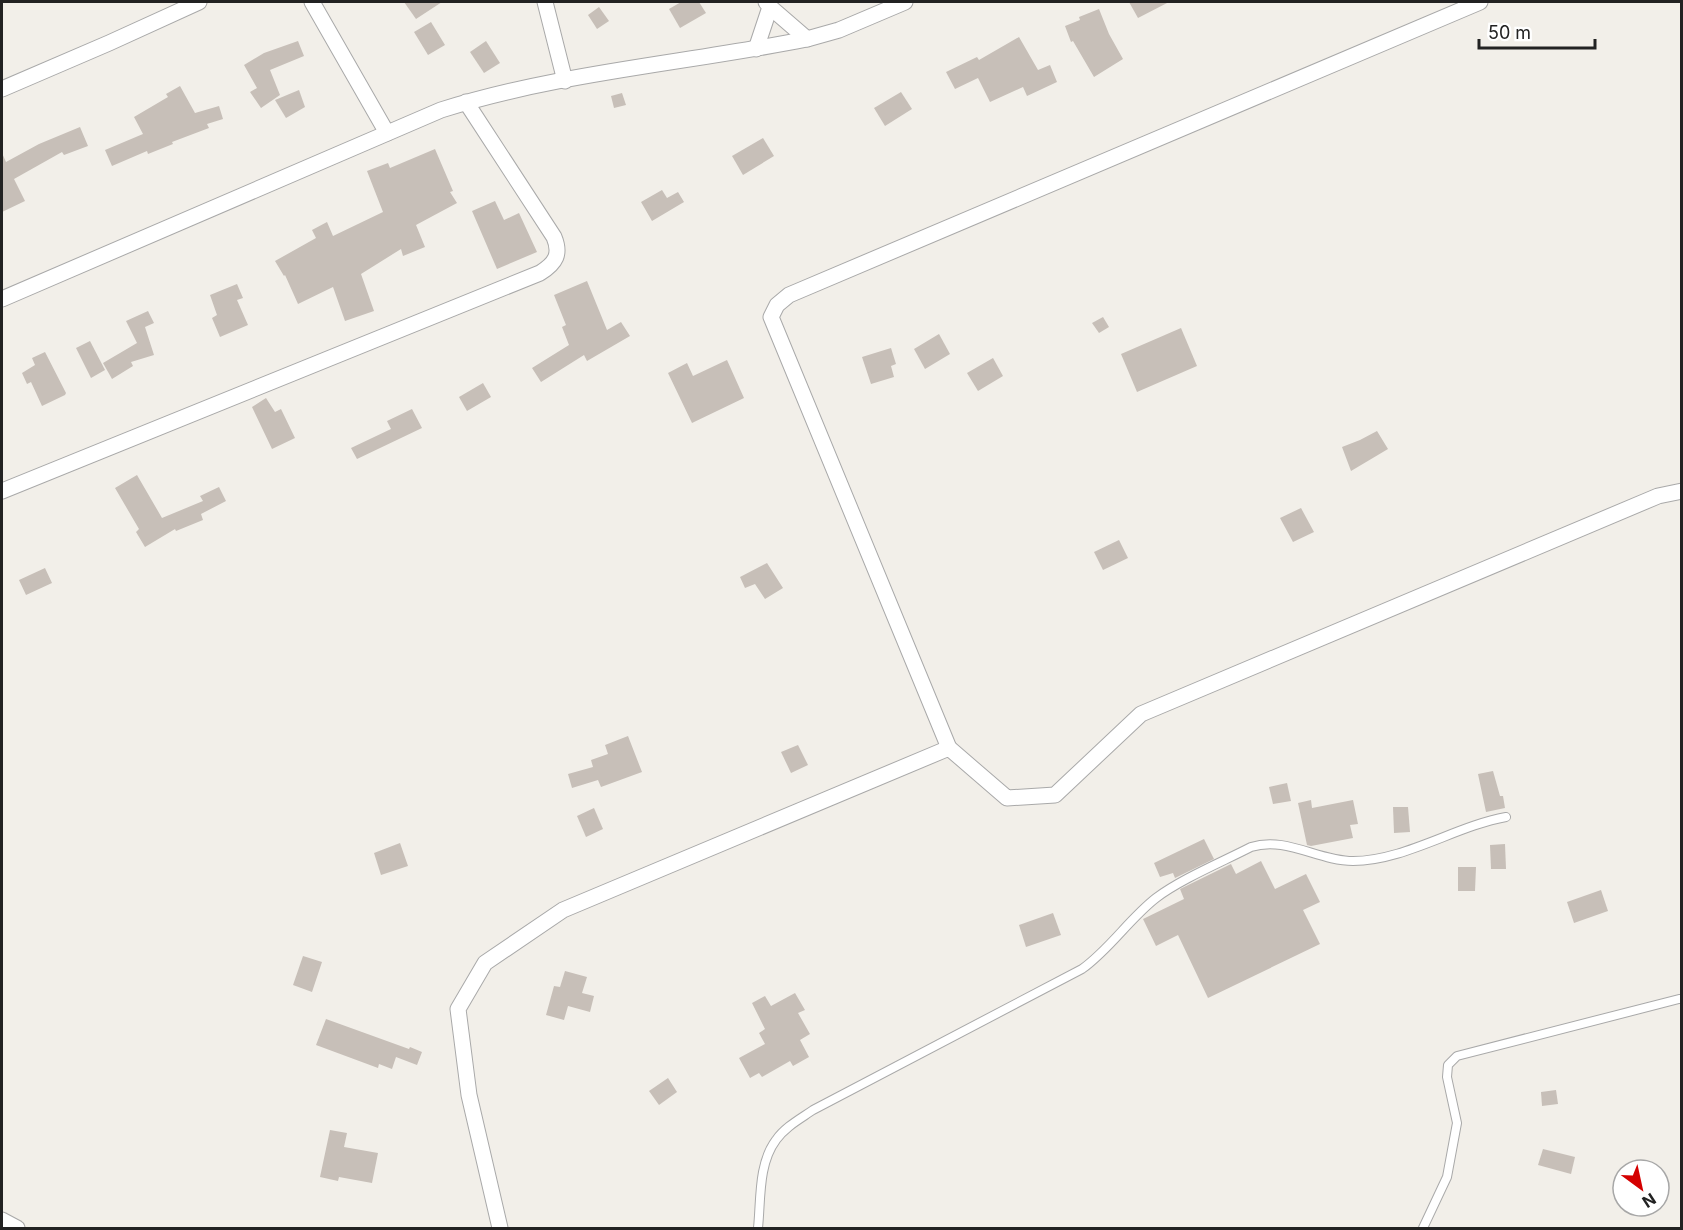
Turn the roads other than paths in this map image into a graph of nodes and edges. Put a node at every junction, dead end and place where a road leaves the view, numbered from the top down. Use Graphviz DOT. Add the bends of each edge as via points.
graph roads {
  1 [pos="199,2"];
  2 [pos="312,2"];
  3 [pos="545,2"];
  4 [pos="905,2"];
  5 [pos="1480,2"];
  6 [pos="768,4"];
  7 [pos="807,39"];
  8 [pos="756,50"];
  9 [pos="565,81"];
  10 [pos="2,89"];
  11 [pos="466,102"];
  12 [pos="387,133"];
  13 [pos="2,299"];
  14 [pos="2,491"];
  15 [pos="1682,491"];
  16 [pos="949,748"];
  17 [pos="1506,817"];
  18 [pos="1682,999"];
  19 [pos="2,1220"];
  20 [pos="17,1228"];
  21 [pos="500,1228"];
  22 [pos="758,1228"];
  23 [pos="1423,1228"];
  1 -- 10 [label="street"];
  2 -- 12 [label="street"];
  3 -- 9 [label="street"];
  4 -- 7 [label="street"];
  5 -- 16 [label="street" via="789,295 777,305 771,317"];
  6 -- 7 [label="street"];
  6 -- 8 [label="street"];
  7 -- 8 [label="street"];
  8 -- 9 [label="street"];
  9 -- 11 [label="street"];
  11 -- 12 [label="street"];
  11 -- 14 [label="street" via="554,237 558,257 551,266 530,278"];
  12 -- 13 [label="street"];
  15 -- 16 [label="street" via="1658,496 1141,714 1055,795 1007,798"];
  16 -- 21 [label="street" via="563,910 484,963 458,1009 468,1095"];
  17 -- 22 [label="lane" via="1372,860 1336,860 1275,843 1261,844 1167,890 1082,969 813,1110 785,1130 776,1138 766,1160"];
  18 -- 23 [label="lane" via="1457,1056 1448,1065 1447,1077 1457,1123 1447,1177"];
  19 -- 20 [label="street"];
}
